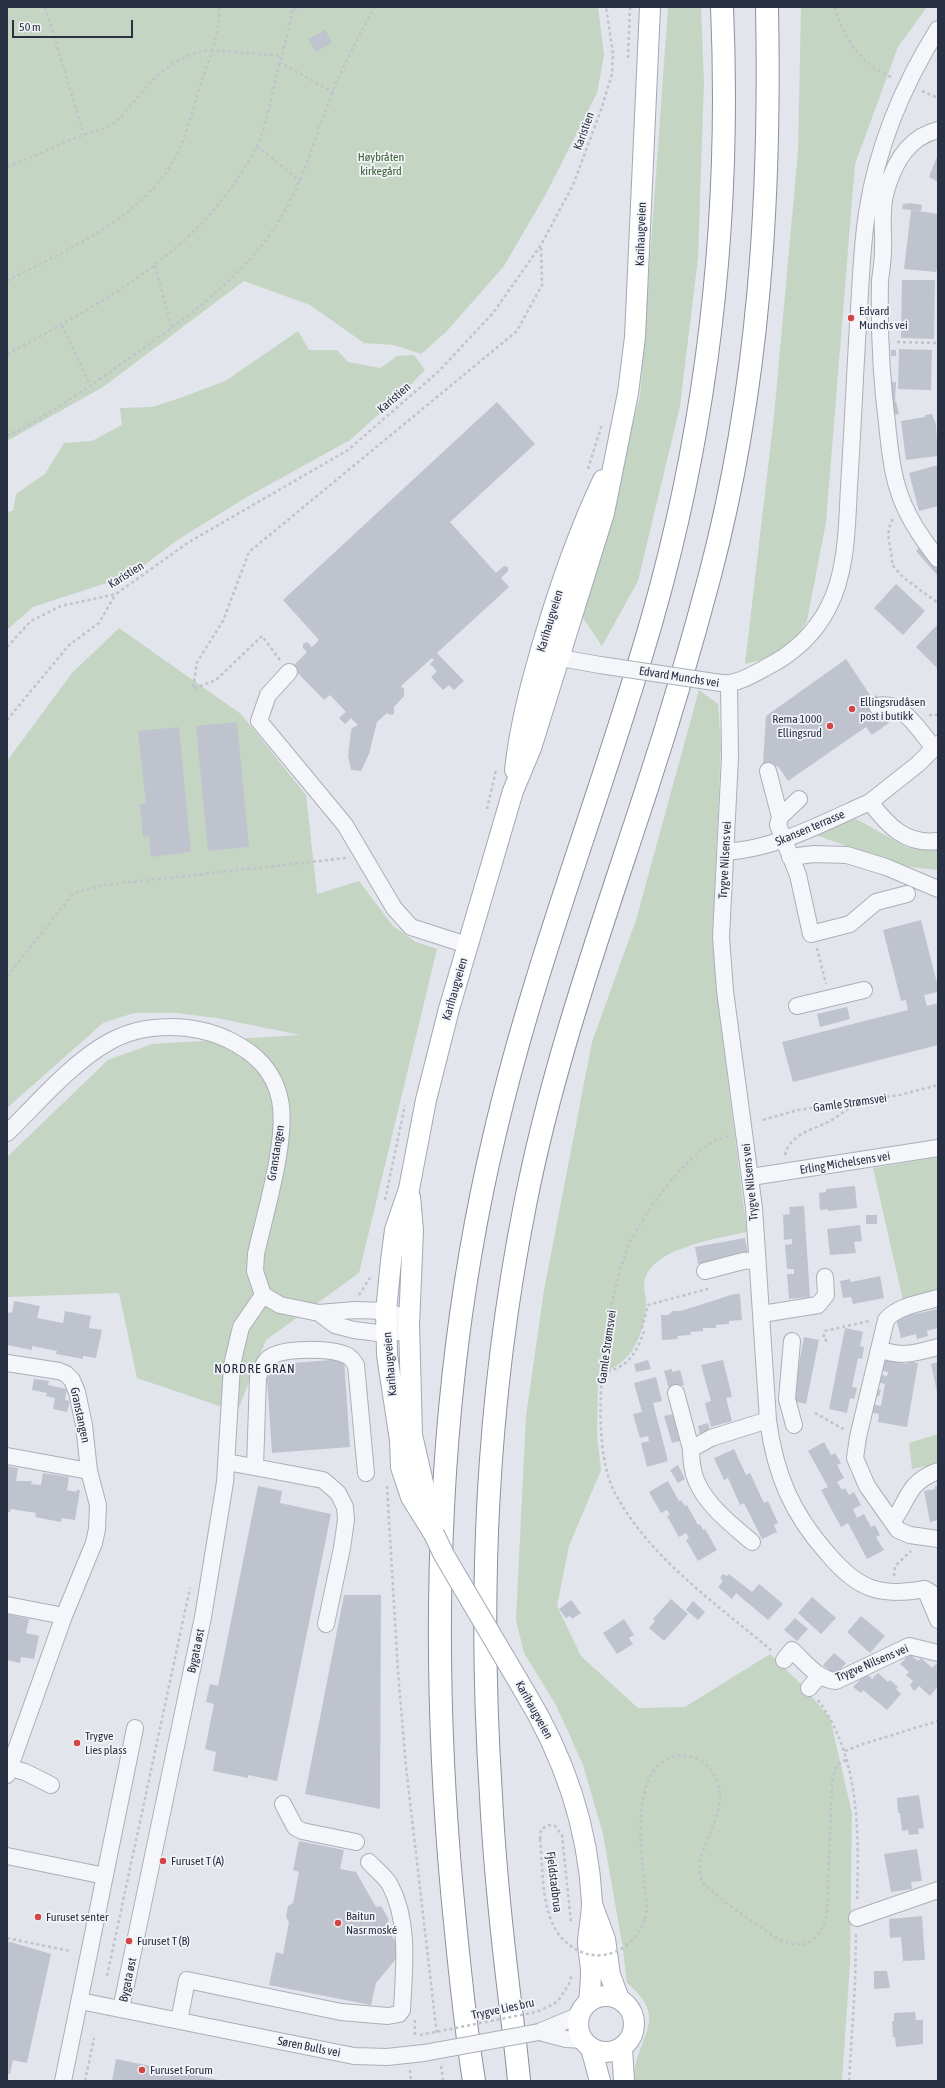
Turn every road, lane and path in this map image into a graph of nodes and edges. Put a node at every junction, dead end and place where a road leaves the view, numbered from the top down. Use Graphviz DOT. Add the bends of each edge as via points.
graph roads {
  1 [pos="45,7"];
  2 [pos="219,7"];
  3 [pos="302,7"];
  4 [pos="374,7"];
  5 [pos="606,7"];
  6 [pos="650,7"];
  7 [pos="722,7"];
  8 [pos="768,7"];
  9 [pos="834,7"];
  10 [pos="292,8"];
  11 [pos="938,29"];
  12 [pos="211,50"];
  13 [pos="281,56"];
  14 [pos="279,62"];
  15 [pos="891,77"];
  16 [pos="918,89"];
  17 [pos="333,92"];
  18 [pos="938,98"];
  19 [pos="938,130"];
  20 [pos="84,135"];
  21 [pos="257,146"];
  22 [pos="7,167"];
  23 [pos="300,181"];
  24 [pos="541,245"];
  25 [pos="862,264"];
  26 [pos="155,266"];
  27 [pos="882,268"];
  28 [pos="7,281"];
  29 [pos="62,325"];
  30 [pos="172,328"];
  31 [pos="880,342"];
  32 [pos="938,344"];
  33 [pos="7,354"];
  34 [pos="90,386"];
  35 [pos="7,428"];
  36 [pos="8,436"];
  37 [pos="613,458"];
  38 [pos="904,507"];
  39 [pos="938,559"];
  40 [pos="116,594"];
  41 [pos="938,603"];
  42 [pos="7,646"];
  43 [pos="539,655"];
  44 [pos="559,658"];
  45 [pos="289,672"];
  46 [pos="725,684"];
  47 [pos="877,706"];
  48 [pos="7,720"];
  49 [pos="936,746"];
  50 [pos="768,771"];
  51 [pos="513,791"];
  52 [pos="799,799"];
  53 [pos="870,802"];
  54 [pos="780,817"];
  55 [pos="784,841"];
  56 [pos="938,841"];
  57 [pos="726,852"];
  58 [pos="363,856"];
  59 [pos="790,856"];
  60 [pos="938,889"];
  61 [pos="907,894"];
  62 [pos="814,933"];
  63 [pos="468,945"];
  64 [pos="7,976"];
  65 [pos="864,990"];
  66 [pos="830,998"];
  67 [pos="797,1006"];
  68 [pos="938,1085"];
  69 [pos="855,1103"];
  70 [pos="763,1120"];
  71 [pos="7,1133"];
  72 [pos="728,1136"];
  73 [pos="938,1148"];
  74 [pos="784,1161"];
  75 [pos="751,1177"];
  76 [pos="409,1189"];
  77 [pos="757,1260"];
  78 [pos="705,1271"];
  79 [pos="825,1277"];
  80 [pos="713,1287"];
  81 [pos="263,1296"];
  82 [pos="938,1298"];
  83 [pos="386,1311"];
  84 [pos="318,1313"];
  85 [pos="762,1314"];
  86 [pos="886,1320"];
  87 [pos="409,1325"];
  88 [pos="386,1334"];
  89 [pos="792,1341"];
  90 [pos="827,1341"];
  91 [pos="938,1347"];
  92 [pos="879,1349"];
  93 [pos="7,1363"];
  94 [pos="602,1373"];
  95 [pos="676,1393"];
  96 [pos="815,1413"];
  97 [pos="768,1420"];
  98 [pos="794,1425"];
  99 [pos="836,1425"];
  100 [pos="691,1449"];
  101 [pos="7,1456"];
  102 [pos="227,1462"];
  103 [pos="255,1467"];
  104 [pos="89,1471"];
  105 [pos="938,1471"];
  106 [pos="366,1473"];
  107 [pos="387,1483"];
  108 [pos="893,1521"];
  109 [pos="434,1534"];
  110 [pos="933,1539"];
  111 [pos="752,1542"];
  112 [pos="683,1575"];
  113 [pos="190,1586"];
  114 [pos="896,1592"];
  115 [pos="932,1593"];
  116 [pos="7,1605"];
  117 [pos="64,1616"];
  118 [pos="938,1620"];
  119 [pos="326,1624"];
  120 [pos="938,1653"];
  121 [pos="788,1655"];
  122 [pos="820,1675"];
  123 [pos="809,1688"];
  124 [pos="938,1721"];
  125 [pos="135,1728"];
  126 [pos="845,1751"];
  127 [pos="847,1760"];
  128 [pos="8,1770"];
  129 [pos="51,1785"];
  130 [pos="283,1804"];
  131 [pos="356,1842"];
  132 [pos="7,1856"];
  133 [pos="369,1862"];
  134 [pos="105,1876"];
  135 [pos="938,1890"];
  136 [pos="592,1903"];
  137 [pos="857,1918"];
  138 [pos="572,1927"];
  139 [pos="7,1938"];
  140 [pos="573,1942"];
  141 [pos="70,1951"];
  142 [pos="574,1954"];
  143 [pos="573,1967"];
  144 [pos="107,1976"];
  145 [pos="619,1999"];
  146 [pos="80,2001"];
  147 [pos="121,2009"];
  148 [pos="578,2013"];
  149 [pos="179,2021"];
  150 [pos="540,2032"];
  151 [pos="420,2035"];
  152 [pos="94,2038"];
  153 [pos="438,2042"];
  154 [pos="580,2042"];
  155 [pos="622,2048"];
  156 [pos="440,2065"];
  157 [pos="63,2081"];
  158 [pos="85,2081"];
  159 [pos="442,2081"];
  160 [pos="474,2081"];
  161 [pos="519,2081"];
  162 [pos="600,2081"];
  163 [pos="624,2081"];
  1 -- 20 [label="path"];
  2 -- 12 [label="path" via="220,18"];
  3 -- 10 [label="path"];
  4 -- 17 [label="path"];
  5 -- 24 [label="path, Karistien" via="613,54 612,74 573,185"];
  6 -- 37 [label="main road, Karihaugveien" via="635,337 628,393"];
  7 -- 160 [label="highway" via="724,146 719,256 692,448 654,613 542,962 509,1076 482,1189 454,1360 441,1525 440,1678 449,1861"];
  8 -- 161 [label="highway" via="768,145 762,260 752,359 736,458 711,570 681,680 585,975 552,1087 516,1252 493,1417 485,1576 487,1738 499,1900"];
  9 -- 15 [label="path" via="852,46 875,69"];
  10 -- 13 [label="path"];
  11 -- 25 [label="street, Edvard Munchs vei" via="906,85 880,156 867,214"];
  12 -- 13 [label="path"];
  12 -- 20 [label="path" via="191,54 167,66 116,121 102,130"];
  12 -- 28 [label="path" via="181,143 173,161 150,194 122,217"];
  13 -- 14 [label="path"];
  14 -- 17 [label="path"];
  14 -- 21 [label="path"];
  16 -- 18 [label="path"];
  17 -- 23 [label="path"];
  19 -- 27 [label="street" via="928,132 913,141 892,172 883,216"];
  20 -- 22 [label="path"];
  21 -- 23 [label="path"];
  21 -- 26 [label="path" via="226,195 208,216"];
  23 -- 30 [label="path" via="278,224 261,246 210,297"];
  24 -- 40 [label="path, Karistien" via="493,313 438,372 348,450 189,542"];
  24 -- 45 [label="path" via="542,285 517,331 249,552 223,621 197,662 192,689 216,680 262,636"];
  25 -- 27 [label="street"];
  25 -- 46 [label="street, Edvard Munchs vei" via="849,498 841,570 835,593 820,621 792,652 761,671"];
  26 -- 29 [label="path" via="125,288"];
  26 -- 30 [label="path"];
  27 -- 31 [label="street"];
  29 -- 33 [label="path"];
  29 -- 34 [label="path"];
  30 -- 34 [label="path"];
  31 -- 32 [label="path"];
  31 -- 38 [label="street" via="890,450"];
  34 -- 36 [label="path" via="45,416"];
  35 -- 36 [label="path"];
  37 -- 43 [label="main road, Karihaugveien" via="571,552"];
  37 -- 44 [label="main road, Karihaugveien" via="604,512"];
  38 -- 39 [label="street" via="919,534"];
  38 -- 41 [label="path" via="892,519 887,533 892,566"];
  40 -- 42 [label="path, Karistien" via="62,606 31,621"];
  40 -- 48 [label="path" via="99,623 69,645"];
  43 -- 44 [label="street, Edvard Munchs vei"];
  43 -- 51 [label="main road, Karihaugveien" via="522,724"];
  44 -- 46 [label="street, Edvard Munchs vei, bridge"];
  44 -- 51 [label="main road, Karihaugveien" via="531,748"];
  45 -- 58 [label="street" via="268,695 259,721 345,825"];
  46 -- 57 [label="street, Trygve Nilsens vei" via="730,757"];
  47 -- 49 [label="street" via="895,706"];
  49 -- 53 [label="street, Skansen terrasse" via="918,764"];
  50 -- 54 [label="street"];
  51 -- 63 [label="main road, Karihaugveien"];
  52 -- 54 [label="street"];
  53 -- 55 [label="street, Skansen terrasse"];
  53 -- 56 [label="street" via="890,827 901,834 930,842"];
  54 -- 55 [label="street" via="778,825"];
  55 -- 57 [label="street, Skansen terrasse" via="745,851"];
  55 -- 59 [label="street"];
  57 -- 75 [label="street, Trygve Nilsens vei" via="721,937 725,991"];
  58 -- 63 [label="street" via="394,908 411,927"];
  58 -- 64 [label="path" via="103,885 74,893"];
  59 -- 60 [label="street" via="847,855 886,867"];
  59 -- 62 [label="street" via="798,875 811,934"];
  61 -- 62 [label="street" via="876,902 850,924"];
  62 -- 66 [label="path"];
  63 -- 76 [label="main road, Karihaugveien" via="426,1100"];
  65 -- 66 [label="street"];
  66 -- 67 [label="street"];
  68 -- 69 [label="path, Gamle Strømsvei" via="900,1096"];
  69 -- 70 [label="path, Gamle Strømsvei" via="798,1110"];
  69 -- 74 [label="path" via="828,1122 794,1139 787,1149"];
  71 -- 81 [label="street, Granstangen" via="92,1053 109,1041 128,1034 150,1028 187,1029 207,1032 245,1048 260,1059 269,1072 280,1101 282,1126 256,1254 255,1271"];
  72 -- 94 [label="path, Gamle Strømsvei" via="712,1142 674,1176 637,1228 625,1255 617,1284"];
  73 -- 75 [label="street, Erling Michelsens vei"];
  75 -- 77 [label="street, Trygve Nilsens vei"];
  76 -- 83 [label="main road, Karihaugveien" via="395,1230"];
  76 -- 87 [label="main road, Karihaugveien" via="413,1230"];
  77 -- 78 [label="street"];
  77 -- 85 [label="street, Trygve Nilsens vei"];
  79 -- 85 [label="street" via="826,1296 818,1305"];
  80 -- 94 [label="path" via="648,1305 640,1341 633,1354 620,1369"];
  81 -- 84 [label="street" via="280,1305"];
  81 -- 102 [label="street, Bygata øst" via="241,1327 232,1365"];
  82 -- 86 [label="street" via="901,1309 890,1314"];
  83 -- 84 [label="street"];
  83 -- 87 [label="street" via="398,1315"];
  83 -- 88 [label="main road, Karihaugveien"];
  84 -- 88 [label="street" via="334,1325"];
  85 -- 97 [label="street, Trygve Nilsens vei"];
  86 -- 90 [label="path" via="857,1323 826,1331 823,1338"];
  86 -- 92 [label="street"];
  87 -- 88 [label="street" via="398,1332"];
  87 -- 109 [label="main road, Karihaugveien" via="412,1435"];
  88 -- 109 [label="main road, Karihaugveien" via="389,1375 400,1440 401,1467 411,1497"];
  89 -- 98 [label="street" via="787,1398"];
  91 -- 92 [label="street" via="914,1354 894,1354"];
  92 -- 108 [label="street" via="858,1437 856,1458 867,1486"];
  93 -- 104 [label="street, Granstangen" via="59,1371 72,1380 84,1425"];
  94 -- 112 [label="path, Gamle Strømsvei" via="601,1444 614,1492 642,1534"];
  95 -- 100 [label="street"];
  96 -- 99 [label="path"];
  97 -- 100 [label="street" via="711,1438"];
  97 -- 114 [label="street, Trygve Nilsens vei" via="778,1472 798,1516 812,1536 852,1577 870,1588"];
  100 -- 111 [label="street" via="696,1480 706,1497"];
  101 -- 104 [label="street"];
  102 -- 103 [label="street"];
  102 -- 147 [label="street, Bygata øst" via="203,1617"];
  103 -- 106 [label="street" via="258,1377 263,1365 270,1358 297,1350 338,1352 350,1357 356,1365"];
  103 -- 119 [label="street" via="323,1480 338,1493 345,1507 342,1548"];
  104 -- 117 [label="street, Granstangen" via="98,1505 97,1529 94,1543"];
  105 -- 108 [label="street" via="923,1477 911,1489"];
  107 -- 153 [label="path" via="406,1767"];
  108 -- 110 [label="street" via="898,1530"];
  109 -- 136 [label="main road, Karihaugveien, bridge" via="548,1733 567,1776 581,1832"];
  110 -- 114 [label="path" via="901,1560 893,1569"];
  113 -- 144 [label="path"];
  114 -- 115 [label="street, Trygve Nilsens vei"];
  115 -- 118 [label="street, Trygve Nilsens vei"];
  116 -- 117 [label="street"];
  117 -- 128 [label="street, Granstangen"];
  120 -- 122 [label="street, Trygve Nilsens vei" via="909,1646 836,1681 828,1681"];
  121 -- 122 [label="street, Trygve Nilsens vei"];
  122 -- 123 [label="street"];
  124 -- 126 [label="path"];
  125 -- 134 [label="street"];
  127 -- 138 [label="path, Fjeldstadbrua, bridge" via="842,1761 833,1774 827,1914 823,1926 807,1944 795,1946 777,1940 704,1884 700,1877 700,1864 719,1812 719,1791 715,1777 708,1767 687,1756 671,1758 658,1765 649,1777 644,1791 640,1820 647,1909 645,1920 632,1942 614,1953 591,1955 570,1946 560,1938 550,1918 540,1838 542,1830 549,1825 555,1826 562,1835"];
  128 -- 129 [label="street" via="25,1772"];
  130 -- 131 [label="street" via="295,1826 302,1831"];
  132 -- 134 [label="street"];
  133 -- 149 [label="street" via="389,1883 399,1906 404,1949 402,2010 399,2014 388,2016 341,2012 187,1980"];
  134 -- 146 [label="street"];
  135 -- 137 [label="street"];
  136 -- 145 [label="main road, Karihaugveien" via="605,1939 610,1975"];
  136 -- 148 [label="main road, Karihaugveien" via="588,1942 591,1972"];
  139 -- 141 [label="path"];
  140 -- 142 [label="path"];
  143 -- 151 [label="path, Trygve Lies bru, bridge" via="569,1984 554,2004 536,2012"];
  145 -- 148 [label="main road" via="603,1996"];
  145 -- 155 [label="main road, Karihaugveien" via="631,2010 634,2022 632,2035"];
  146 -- 147 [label="street, Søren Bulls vei"];
  146 -- 157 [label="street"];
  147 -- 149 [label="street, Søren Bulls vei"];
  148 -- 150 [label="street, Søren Bulls vei"];
  148 -- 154 [label="main road, Karihaugveien"];
  149 -- 150 [label="street, Søren Bulls vei, bridge" via="354,2056 387,2058"];
  150 -- 154 [label="street, Søren Bulls vei"];
  152 -- 158 [label="path"];
  154 -- 155 [label="main road" via="606,2052"];
  154 -- 162 [label="main road, Karihaugveien"];
  155 -- 163 [label="main road"];
  156 -- 159 [label="path"];
}
